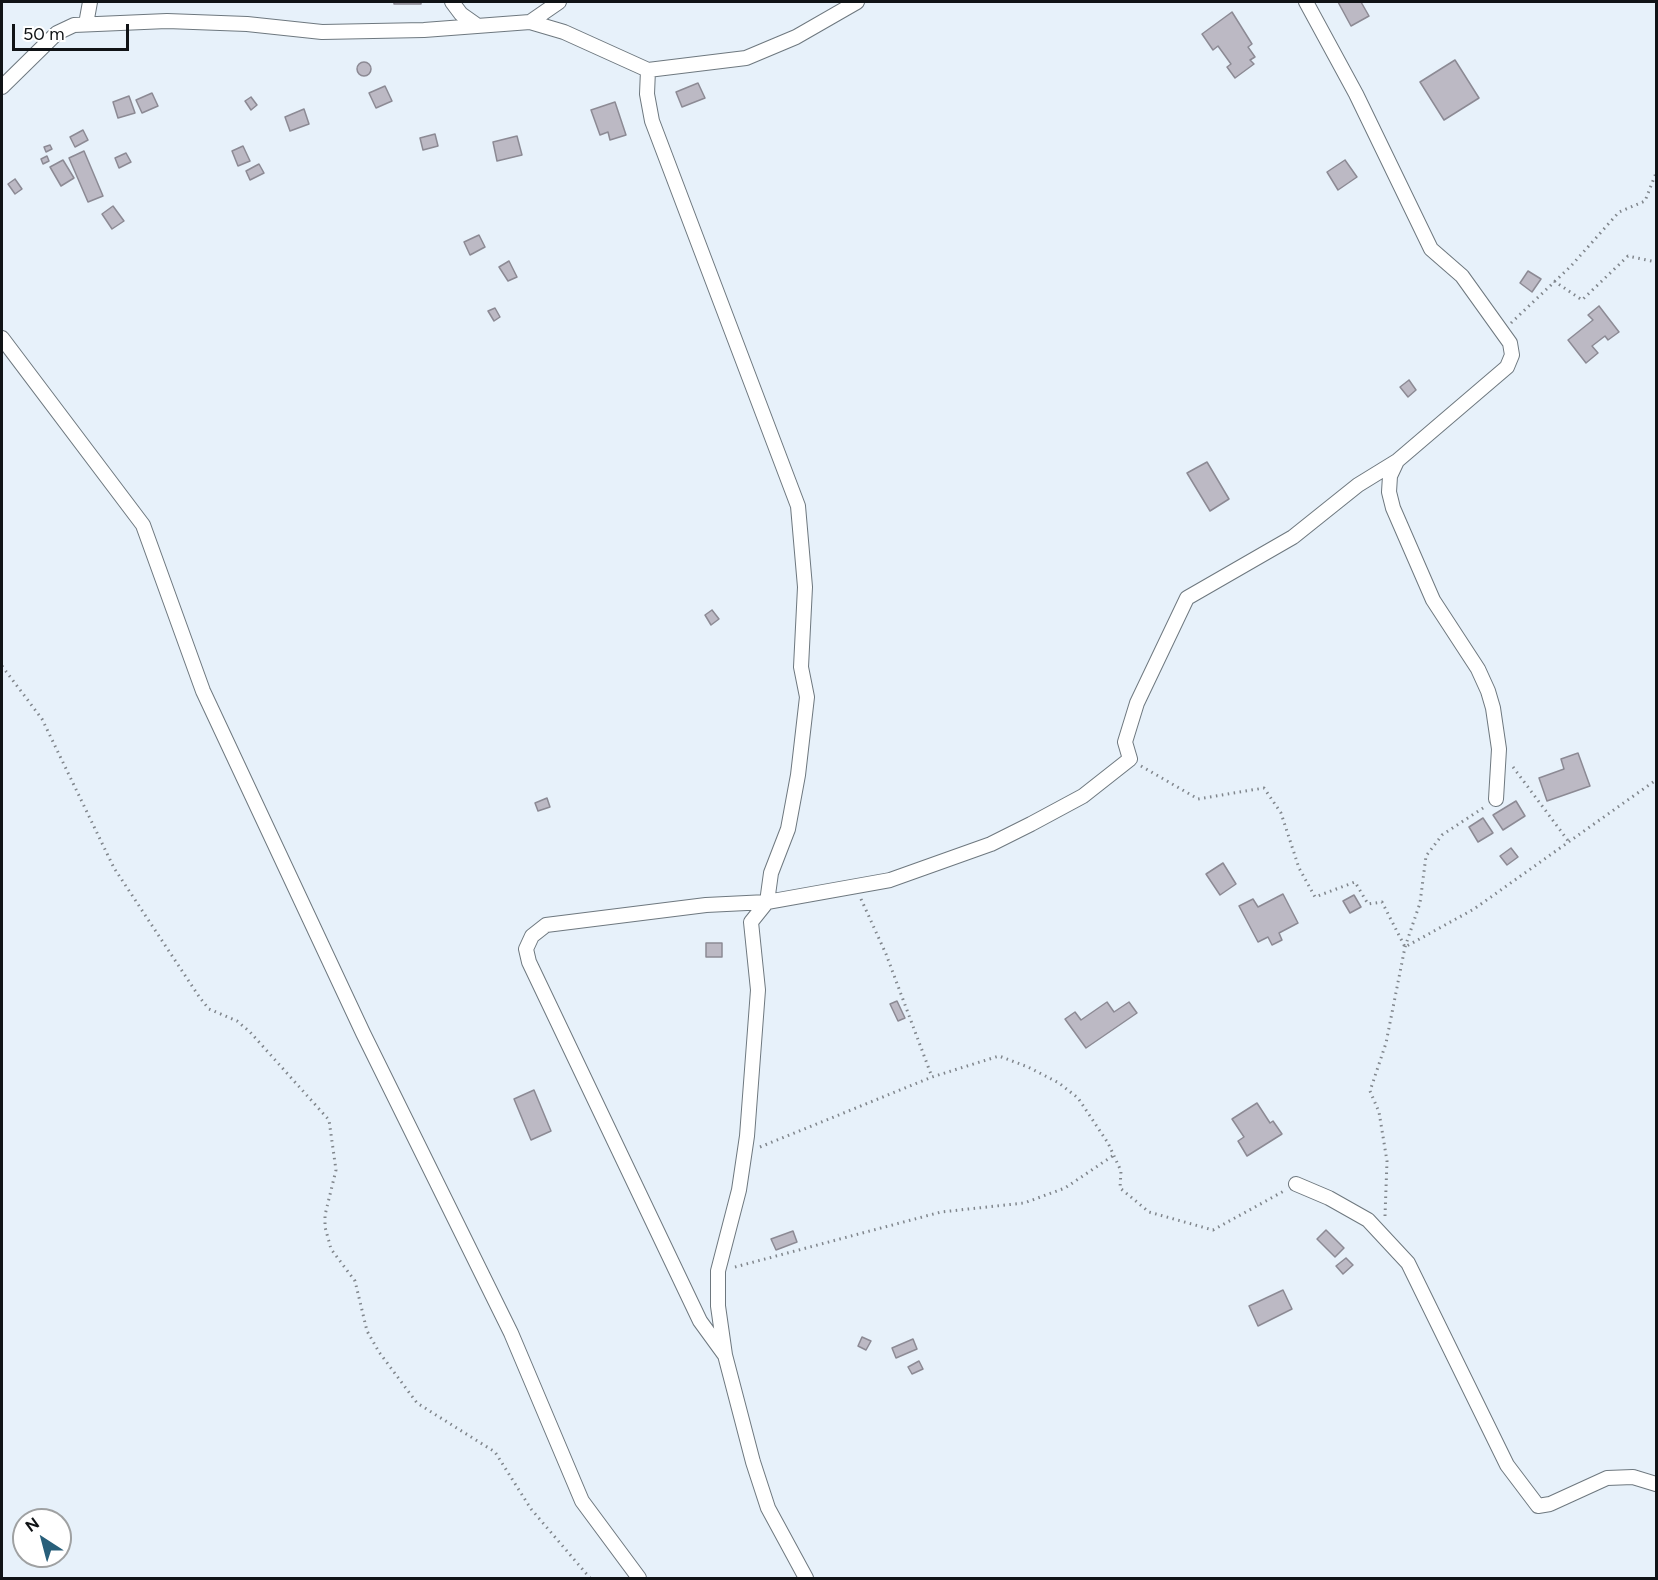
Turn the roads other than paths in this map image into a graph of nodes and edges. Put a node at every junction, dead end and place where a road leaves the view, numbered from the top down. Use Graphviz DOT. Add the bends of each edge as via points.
graph roads {
  1 [pos="90,2"];
  2 [pos="452,2"];
  3 [pos="559,2"];
  4 [pos="857,2"];
  5 [pos="1306,2"];
  6 [pos="530,22"];
  7 [pos="86,24"];
  8 [pos="478,26"];
  9 [pos="648,70"];
  10 [pos="2,87"];
  11 [pos="2,338"];
  12 [pos="1397,461"];
  13 [pos="1496,799"];
  14 [pos="767,902"];
  15 [pos="1296,1184"];
  16 [pos="725,1356"];
  17 [pos="1656,1484"];
  18 [pos="639,1578"];
  19 [pos="806,1578"];
  1 -- 7 [label="street"];
  2 -- 8 [label="street"];
  3 -- 6 [label="street"];
  4 -- 9 [label="street" via="796,37 746,58"];
  5 -- 12 [label="street" via="1361,103 1431,249 1462,276 1510,343 1512,355 1507,367"];
  6 -- 8 [label="street"];
  6 -- 9 [label="street" via="564,32"];
  7 -- 8 [label="street" via="167,21 322,32"];
  7 -- 10 [label="street" via="57,33"];
  9 -- 14 [label="street" via="652,121 798,506 805,587 801,667 807,698 788,829 771,873"];
  11 -- 18 [label="street" via="142,525 203,691 363,1033 511,1333 582,1501"];
  12 -- 13 [label="street" via="1390,476 1393,508 1433,600 1488,690 1498,749"];
  12 -- 14 [label="street" via="1358,485 1293,537 1187,598 1137,703 1125,742 1130,759 1083,796 991,844 890,880"];
  14 -- 16 [label="street" via="751,922 758,990 745,1154 718,1271"];
  14 -- 16 [label="street" via="706,905 546,925 532,936 526,949 700,1321"];
  15 -- 17 [label="street" via="1368,1220 1408,1263 1507,1465 1538,1506 1607,1478 1633,1477"];
  16 -- 19 [label="street" via="768,1508"];
}
